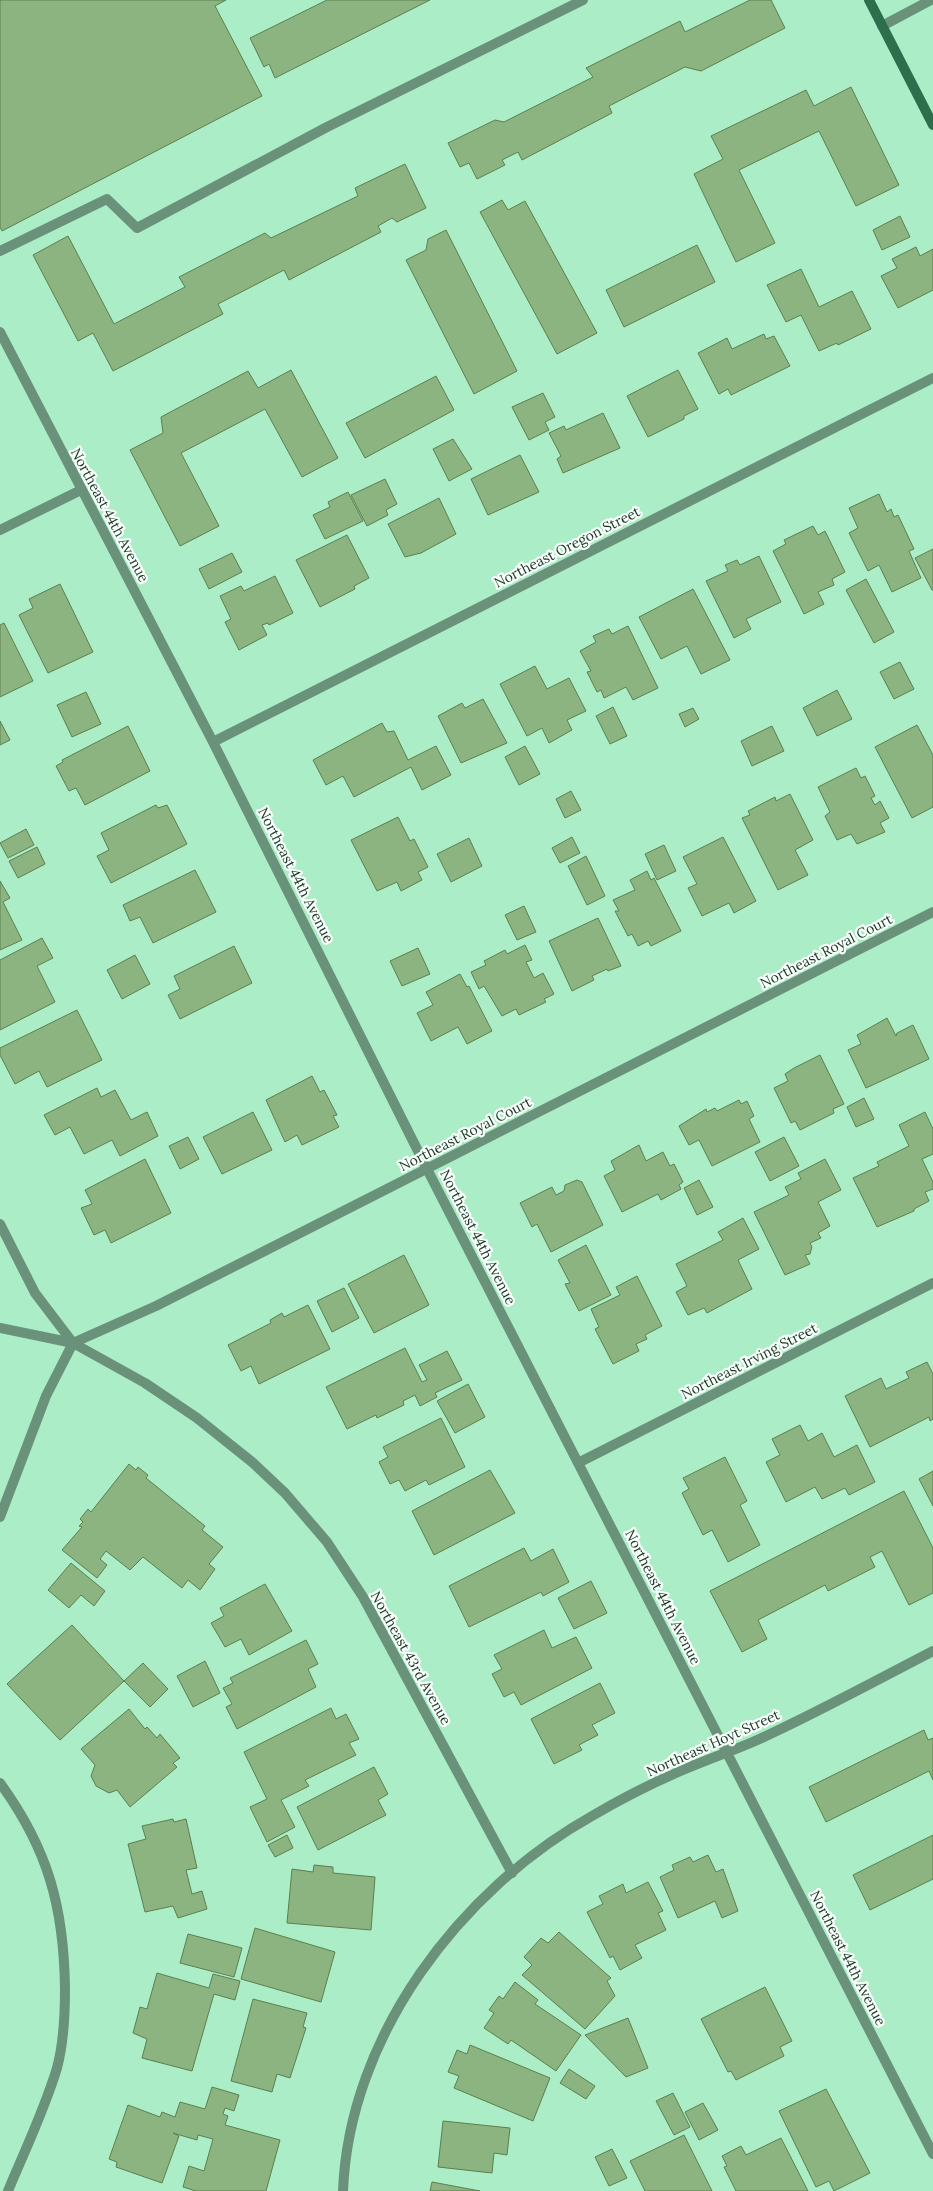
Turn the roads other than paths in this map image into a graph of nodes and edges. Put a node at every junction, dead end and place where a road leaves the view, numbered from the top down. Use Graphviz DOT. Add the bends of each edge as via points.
graph roads {
  1 [pos="583,0"];
  2 [pos="869,0"];
  3 [pos="931,0"];
  4 [pos="882,26"];
  5 [pos="933,125"];
  6 [pos="0,251"];
  7 [pos="0,332"];
  8 [pos="933,378"];
  9 [pos="81,490"];
  10 [pos="0,530"];
  11 [pos="213,742"];
  12 [pos="933,912"];
  13 [pos="427,1169"];
  14 [pos="0,1224"];
  15 [pos="933,1283"];
  16 [pos="0,1328"];
  17 [pos="73,1343"];
  18 [pos="578,1463"];
  19 [pos="0,1517"];
  20 [pos="933,1651"];
  21 [pos="727,1752"];
  22 [pos="0,1783"];
  23 [pos="512,1873"];
  24 [pos="933,2154"];
  25 [pos="8,2191"];
  26 [pos="343,2191"];
  1 -- 6 [label="street" via="327,127 137,228 107,199"];
  2 -- 4 [label="main road"];
  3 -- 4 [label="street"];
  4 -- 5 [label="main road"];
  7 -- 9 [label="street, Northeast 44th Avenue"];
  8 -- 11 [label="street, Northeast Oregon Street"];
  9 -- 10 [label="street"];
  9 -- 11 [label="street, Northeast 44th Avenue"];
  11 -- 13 [label="street, Northeast 44th Avenue"];
  12 -- 13 [label="street, Northeast Royal Court"];
  13 -- 17 [label="street, Northeast Royal Court" via="156,1306"];
  13 -- 18 [label="street, Northeast 44th Avenue"];
  14 -- 17 [label="street, Northeast 43rd Avenue" via="36,1293"];
  15 -- 18 [label="street, Northeast Irving Street"];
  16 -- 17 [label="street"];
  17 -- 19 [label="street" via="46,1396"];
  17 -- 23 [label="street, Northeast 43rd Avenue" via="145,1383 228,1443 285,1494 326,1542 363,1597"];
  18 -- 21 [label="street, Northeast 44th Avenue"];
  20 -- 21 [label="street, Northeast Hoyt Street"];
  21 -- 23 [label="street, Northeast Hoyt Street" via="681,1770 591,1816"];
  21 -- 24 [label="street, Northeast 44th Avenue"];
  22 -- 25 [label="street" via="22,1814 40,1851 56,1896 65,1946 65,2018 57,2066 39,2122"];
  23 -- 26 [label="street" via="437,1950 404,1997 378,2044 360,2092"];
}
